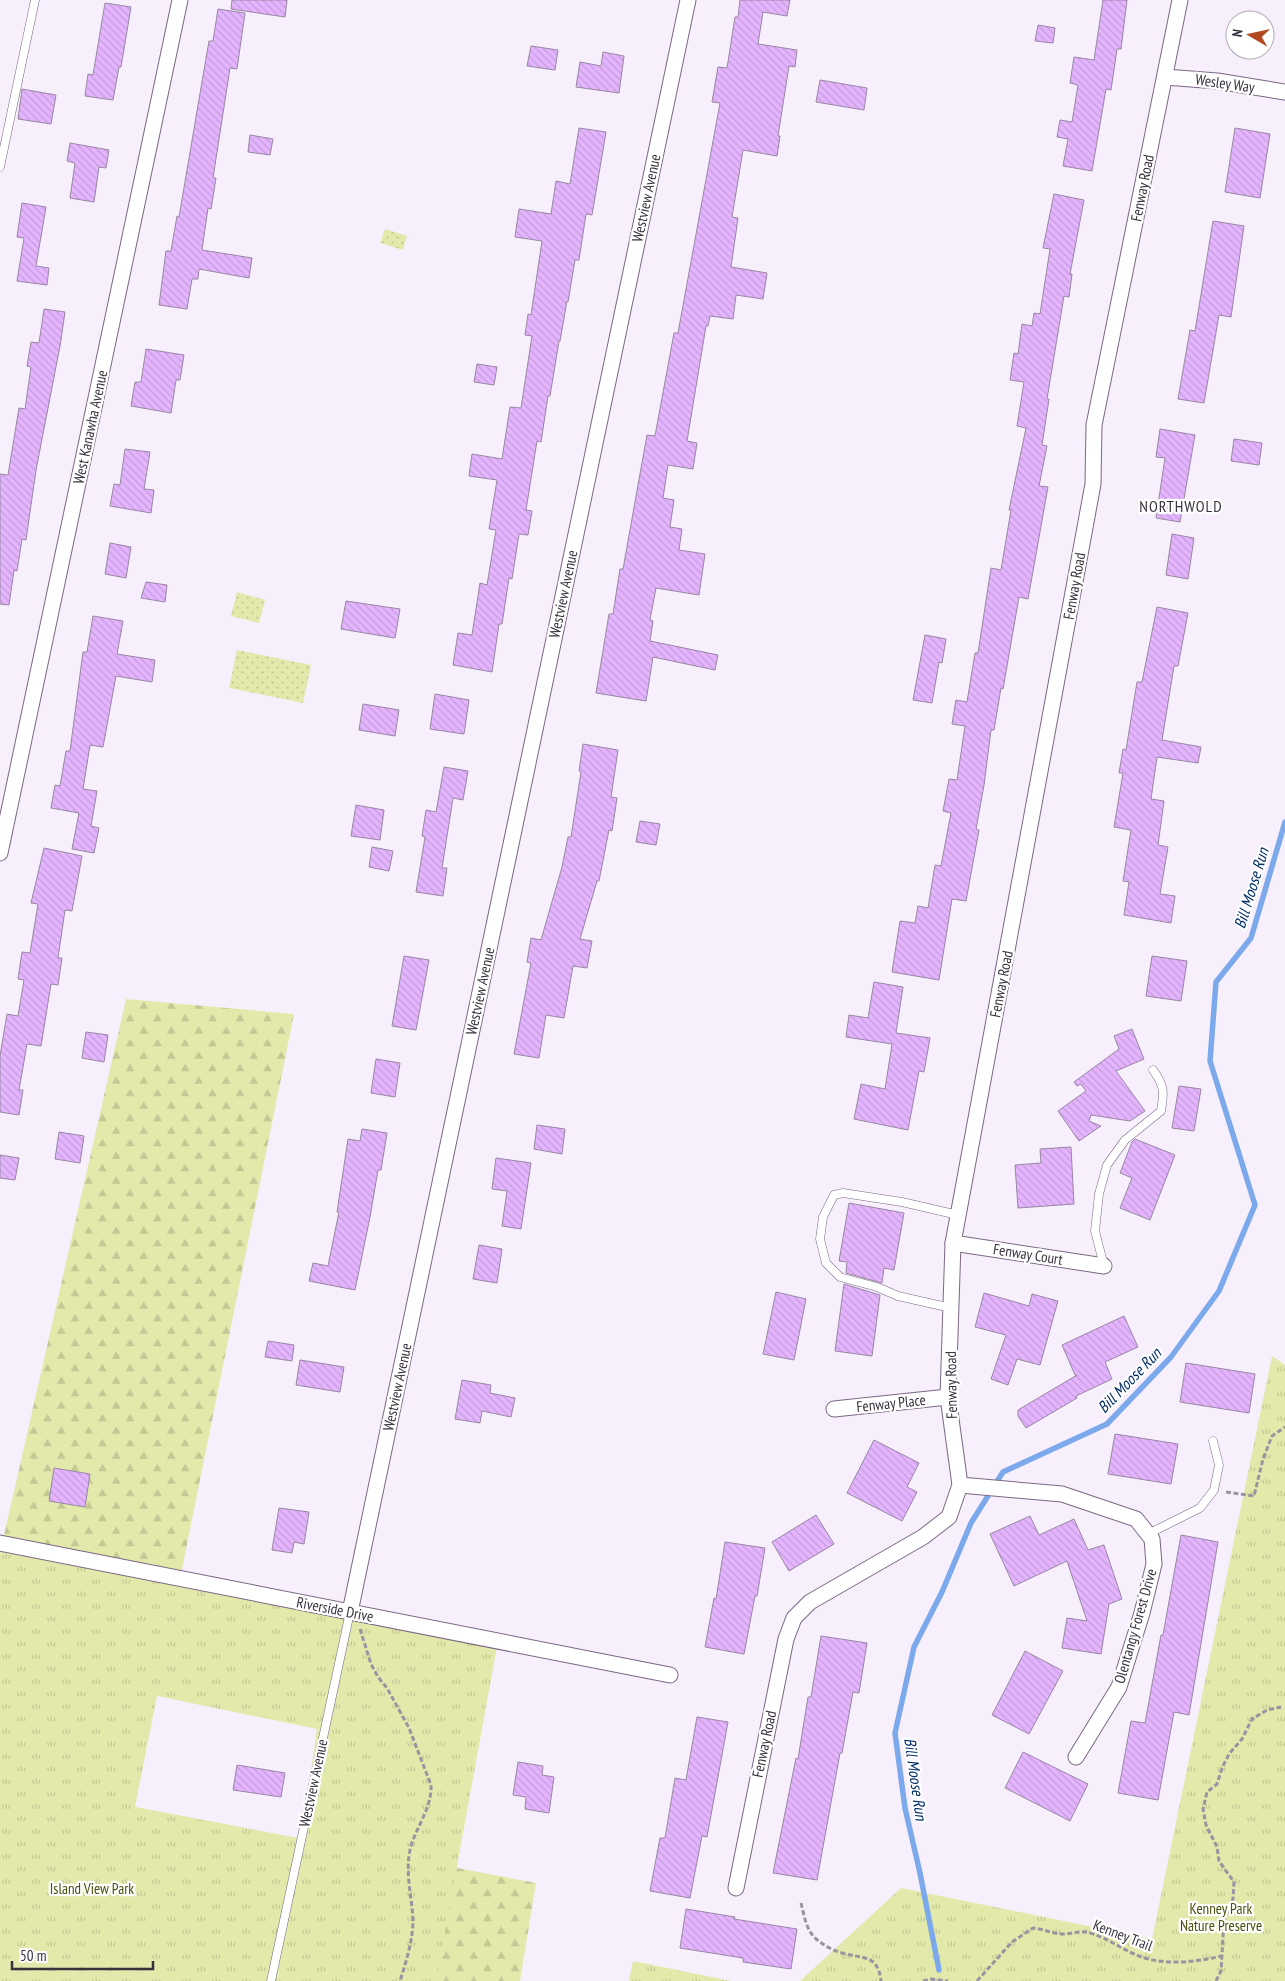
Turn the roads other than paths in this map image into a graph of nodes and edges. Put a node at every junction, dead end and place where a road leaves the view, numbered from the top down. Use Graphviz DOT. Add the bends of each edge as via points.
graph roads {
  1 [pos="36,0"];
  2 [pos="180,0"];
  3 [pos="688,0"];
  4 [pos="1180,0"];
  5 [pos="1165,76"];
  6 [pos="1285,92"];
  7 [pos="0,167"];
  8 [pos="0,853"];
  9 [pos="1154,1070"];
  10 [pos="958,1215"];
  11 [pos="953,1243"];
  12 [pos="1104,1266"];
  13 [pos="951,1308"];
  14 [pos="948,1397"];
  15 [pos="834,1410"];
  16 [pos="1213,1441"];
  17 [pos="960,1485"];
  18 [pos="1148,1534"];
  19 [pos="0,1544"];
  20 [pos="350,1612"];
  21 [pos="670,1675"];
  22 [pos="1076,1757"];
  23 [pos="736,1888"];
  24 [pos="271,1981"];
  1 -- 7 [label="lane"];
  2 -- 8 [label="street, West Kanawha Avenue"];
  3 -- 20 [label="street, Westview Avenue"];
  4 -- 5 [label="street, Fenway Road"];
  5 -- 6 [label="street, Wesley Way"];
  5 -- 10 [label="street, Fenway Road" via="1094,425 1093,484"];
  9 -- 12 [label="lane" via="1162,1082 1160,1112 1125,1140 1106,1165 1095,1231"];
  10 -- 11 [label="street, Fenway Road"];
  10 -- 13 [label="lane" via="843,1193 834,1195 824,1218 820,1239 826,1263 840,1277 898,1296"];
  11 -- 12 [label="street, Fenway Court"];
  11 -- 13 [label="street, Fenway Road"];
  13 -- 14 [label="street, Fenway Road"];
  14 -- 15 [label="street, Fenway Place"];
  14 -- 17 [label="street, Fenway Road"];
  16 -- 18 [label="lane" via="1219,1465 1214,1490 1200,1508"];
  17 -- 18 [label="street" via="1062,1494 1136,1519"];
  17 -- 23 [label="street, Fenway Road" via="949,1517 923,1537 810,1602 794,1618 782,1657"];
  18 -- 22 [label="street, Olentangy Forest Drive" via="1152,1539 1154,1564 1119,1687"];
  19 -- 20 [label="street, Riverside Drive"];
  20 -- 21 [label="street, Riverside Drive"];
  20 -- 24 [label="lane, Westview Avenue"];
}
